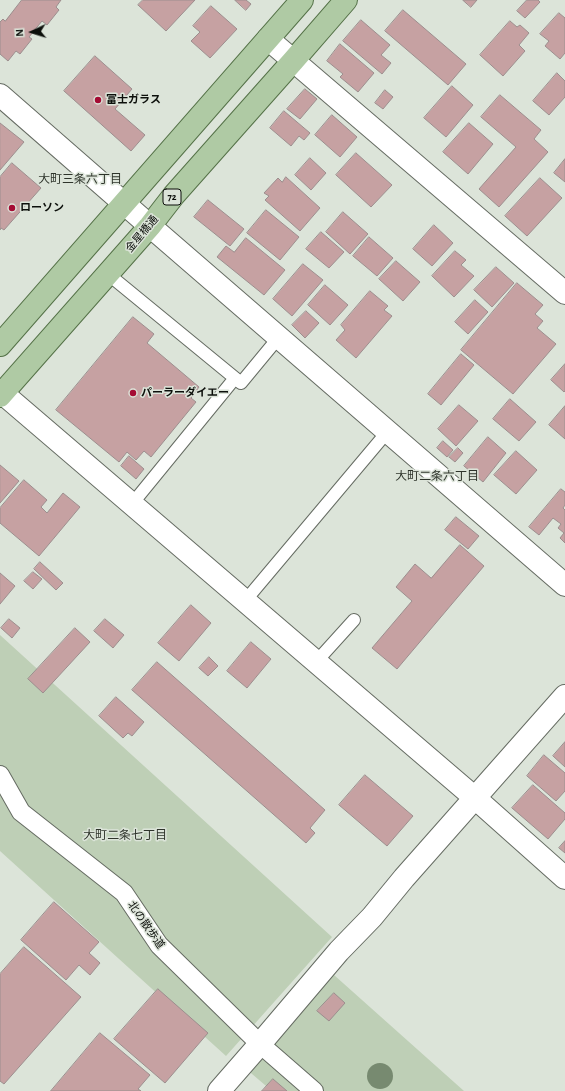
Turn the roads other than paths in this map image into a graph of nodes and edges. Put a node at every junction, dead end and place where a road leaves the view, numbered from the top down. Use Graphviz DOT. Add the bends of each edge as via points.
graph roads {
  1 [pos="302,0"];
  2 [pos="346,0"];
  3 [pos="268,39"];
  4 [pos="293,61"];
  5 [pos="0,95"];
  6 [pos="124,204"];
  7 [pos="150,226"];
  8 [pos="108,274"];
  9 [pos="565,293"];
  10 [pos="279,337"];
  11 [pos="0,345"];
  12 [pos="235,378"];
  13 [pos="1,393"];
  14 [pos="388,432"];
  15 [pos="132,504"];
  16 [pos="565,585"];
  17 [pos="245,601"];
  18 [pos="354,620"];
  19 [pos="316,662"];
  20 [pos="565,696"];
  21 [pos="0,775"];
  22 [pos="475,798"];
  23 [pos="565,878"];
  24 [pos="260,1044"];
  25 [pos="219,1091"];
  26 [pos="314,1091"];
  1 -- 3 [label="main road"];
  2 -- 4 [label="main road, 金星橋通 / 72"];
  3 -- 4 [label="street"];
  3 -- 6 [label="main road"];
  4 -- 7 [label="main road, 金星橋通 / 72" via="174,195"];
  4 -- 9 [label="street"];
  5 -- 6 [label="street"];
  6 -- 7 [label="street"];
  6 -- 11 [label="main road"];
  7 -- 8 [label="main road, 金星橋通 / 72"];
  7 -- 10 [label="street"];
  8 -- 12 [label="lane"];
  8 -- 13 [label="main road, 金星橋通 / 72"];
  10 -- 12 [label="lane" via="241,383"];
  10 -- 14 [label="street"];
  12 -- 15 [label="lane"];
  13 -- 15 [label="street"];
  14 -- 16 [label="street"];
  14 -- 17 [label="lane"];
  15 -- 17 [label="street"];
  17 -- 19 [label="street"];
  18 -- 19 [label="lane"];
  19 -- 22 [label="street"];
  20 -- 22 [label="street"];
  21 -- 24 [label="street, 北の散歩道" via="21,812 124,893 159,945"];
  22 -- 23 [label="street"];
  22 -- 24 [label="street"];
  24 -- 25 [label="street"];
  24 -- 26 [label="street, 北の散歩道"];
}
